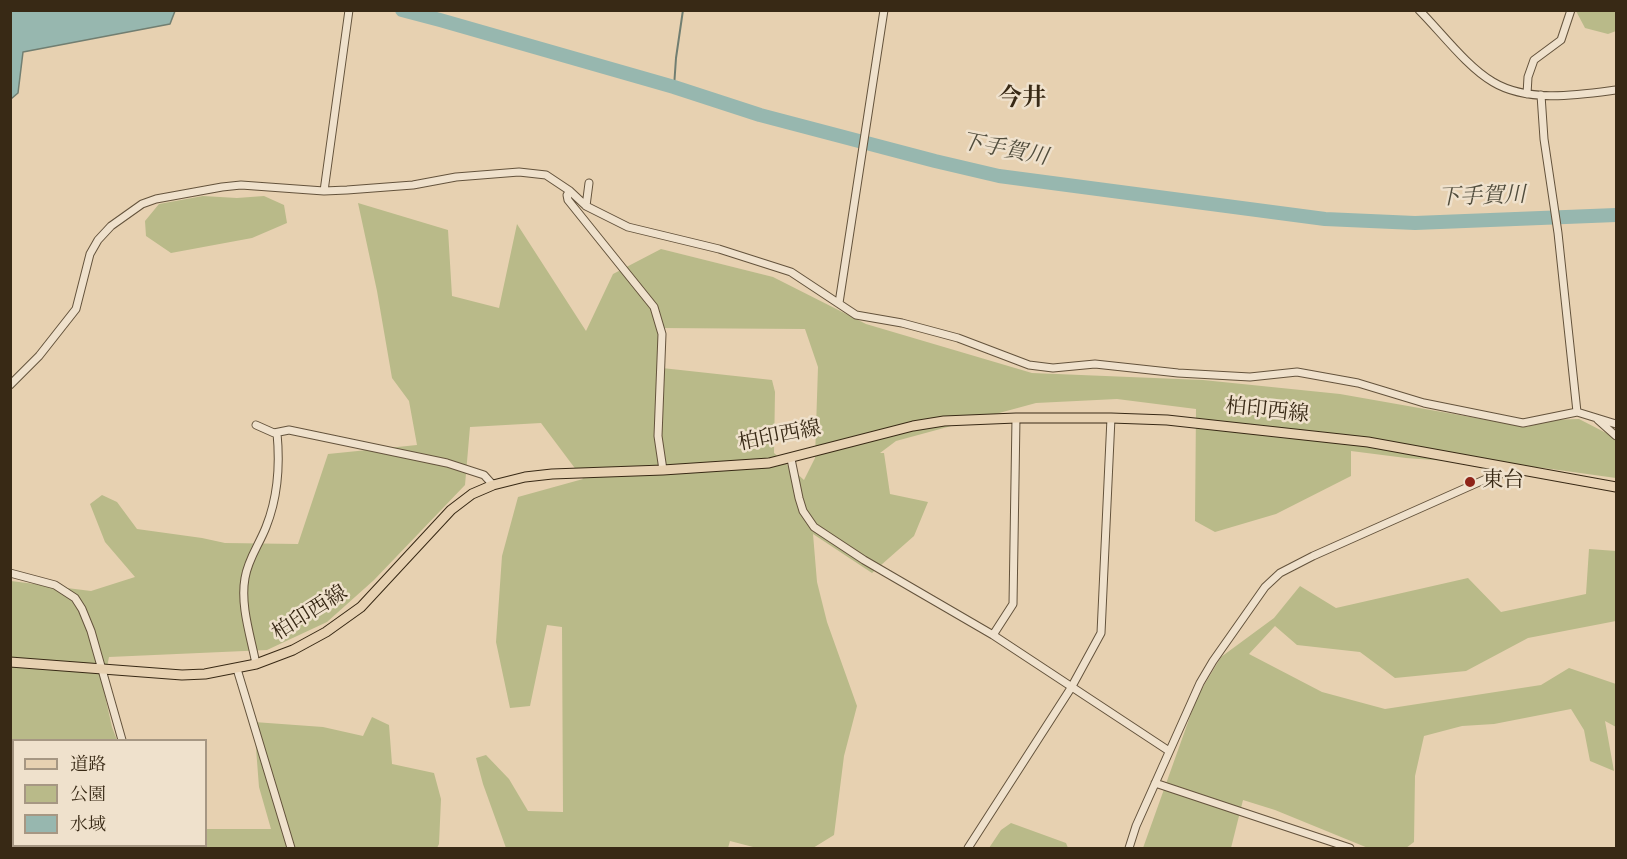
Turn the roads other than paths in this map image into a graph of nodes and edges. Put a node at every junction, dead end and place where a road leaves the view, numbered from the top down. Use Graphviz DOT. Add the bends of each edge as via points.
graph roads {
  1 [pos="349,10"];
  2 [pos="884,10"];
  3 [pos="1419,10"];
  4 [pos="1572,10"];
  5 [pos="1617,90"];
  6 [pos="1527,94"];
  7 [pos="1541,94"];
  8 [pos="589,183"];
  9 [pos="324,191"];
  10 [pos="570,191"];
  11 [pos="586,206"];
  12 [pos="839,303"];
  13 [pos="10,385"];
  14 [pos="1578,412"];
  15 [pos="1016,418"];
  16 [pos="1111,418"];
  17 [pos="1596,418"];
  18 [pos="1617,424"];
  19 [pos="256,425"];
  20 [pos="277,432"];
  21 [pos="1617,436"];
  22 [pos="790,459"];
  23 [pos="1516,469"];
  24 [pos="663,470"];
  25 [pos="493,485"];
  26 [pos="1617,487"];
  27 [pos="10,573"];
  28 [pos="993,635"];
  29 [pos="10,662"];
  30 [pos="256,664"];
  31 [pos="101,669"];
  32 [pos="237,669"];
  33 [pos="1071,688"];
  34 [pos="121,739"];
  35 [pos="1169,751"];
  36 [pos="1155,783"];
  37 [pos="291,849"];
  38 [pos="968,849"];
  39 [pos="1129,849"];
  40 [pos="1350,849"];
  1 -- 9 [label="street"];
  2 -- 12 [label="street"];
  3 -- 6 [label="street" via="1485,76"];
  4 -- 6 [label="street" via="1561,40 1534,60"];
  5 -- 7 [label="street"];
  6 -- 7 [label="street"];
  7 -- 14 [label="street"];
  8 -- 11 [label="street"];
  9 -- 10 [label="street" via="519,172 546,175"];
  9 -- 13 [label="street" via="241,185 142,204 98,240 90,254 76,309"];
  10 -- 11 [label="street"];
  10 -- 24 [label="street" via="568,200 654,307 660,324 658,436"];
  11 -- 12 [label="street" via="628,227 719,249 791,272"];
  12 -- 14 [label="street" via="856,315 958,338 1029,365 1053,368 1095,364 1250,377 1297,372 1358,383 1424,404 1523,423"];
  14 -- 17 [label="street"];
  15 -- 16 [label="main road, 柏印西線"];
  15 -- 22 [label="main road, 柏印西線" via="913,426"];
  15 -- 28 [label="street" via="1013,604"];
  16 -- 23 [label="main road, 柏印西線" via="1167,420 1368,442"];
  16 -- 33 [label="street" via="1101,633"];
  17 -- 18 [label="street"];
  17 -- 21 [label="street"];
  19 -- 20 [label="street"];
  20 -- 25 [label="street" via="289,430 447,463 484,475"];
  20 -- 30 [label="street" via="278,481 266,527 244,579 244,601"];
  22 -- 24 [label="main road, 柏印西線"];
  22 -- 28 [label="street" via="798,498 814,527"];
  23 -- 26 [label="main road, 柏印西線"];
  23 -- 35 [label="street" via="1322,551 1280,573 1265,587 1213,661"];
  24 -- 25 [label="main road, 柏印西線" via="552,474"];
  25 -- 30 [label="main road, 柏印西線" via="472,494 442,519 345,620 309,642"];
  27 -- 31 [label="street" via="55,585 75,598"];
  28 -- 33 [label="street"];
  29 -- 31 [label="main road, 柏印西線"];
  30 -- 32 [label="main road, 柏印西線"];
  31 -- 32 [label="main road, 柏印西線" via="182,675"];
  31 -- 34 [label="street"];
  32 -- 37 [label="street"];
  33 -- 35 [label="street"];
  33 -- 38 [label="street"];
  35 -- 36 [label="street"];
  36 -- 39 [label="street"];
  36 -- 40 [label="street"];
}
